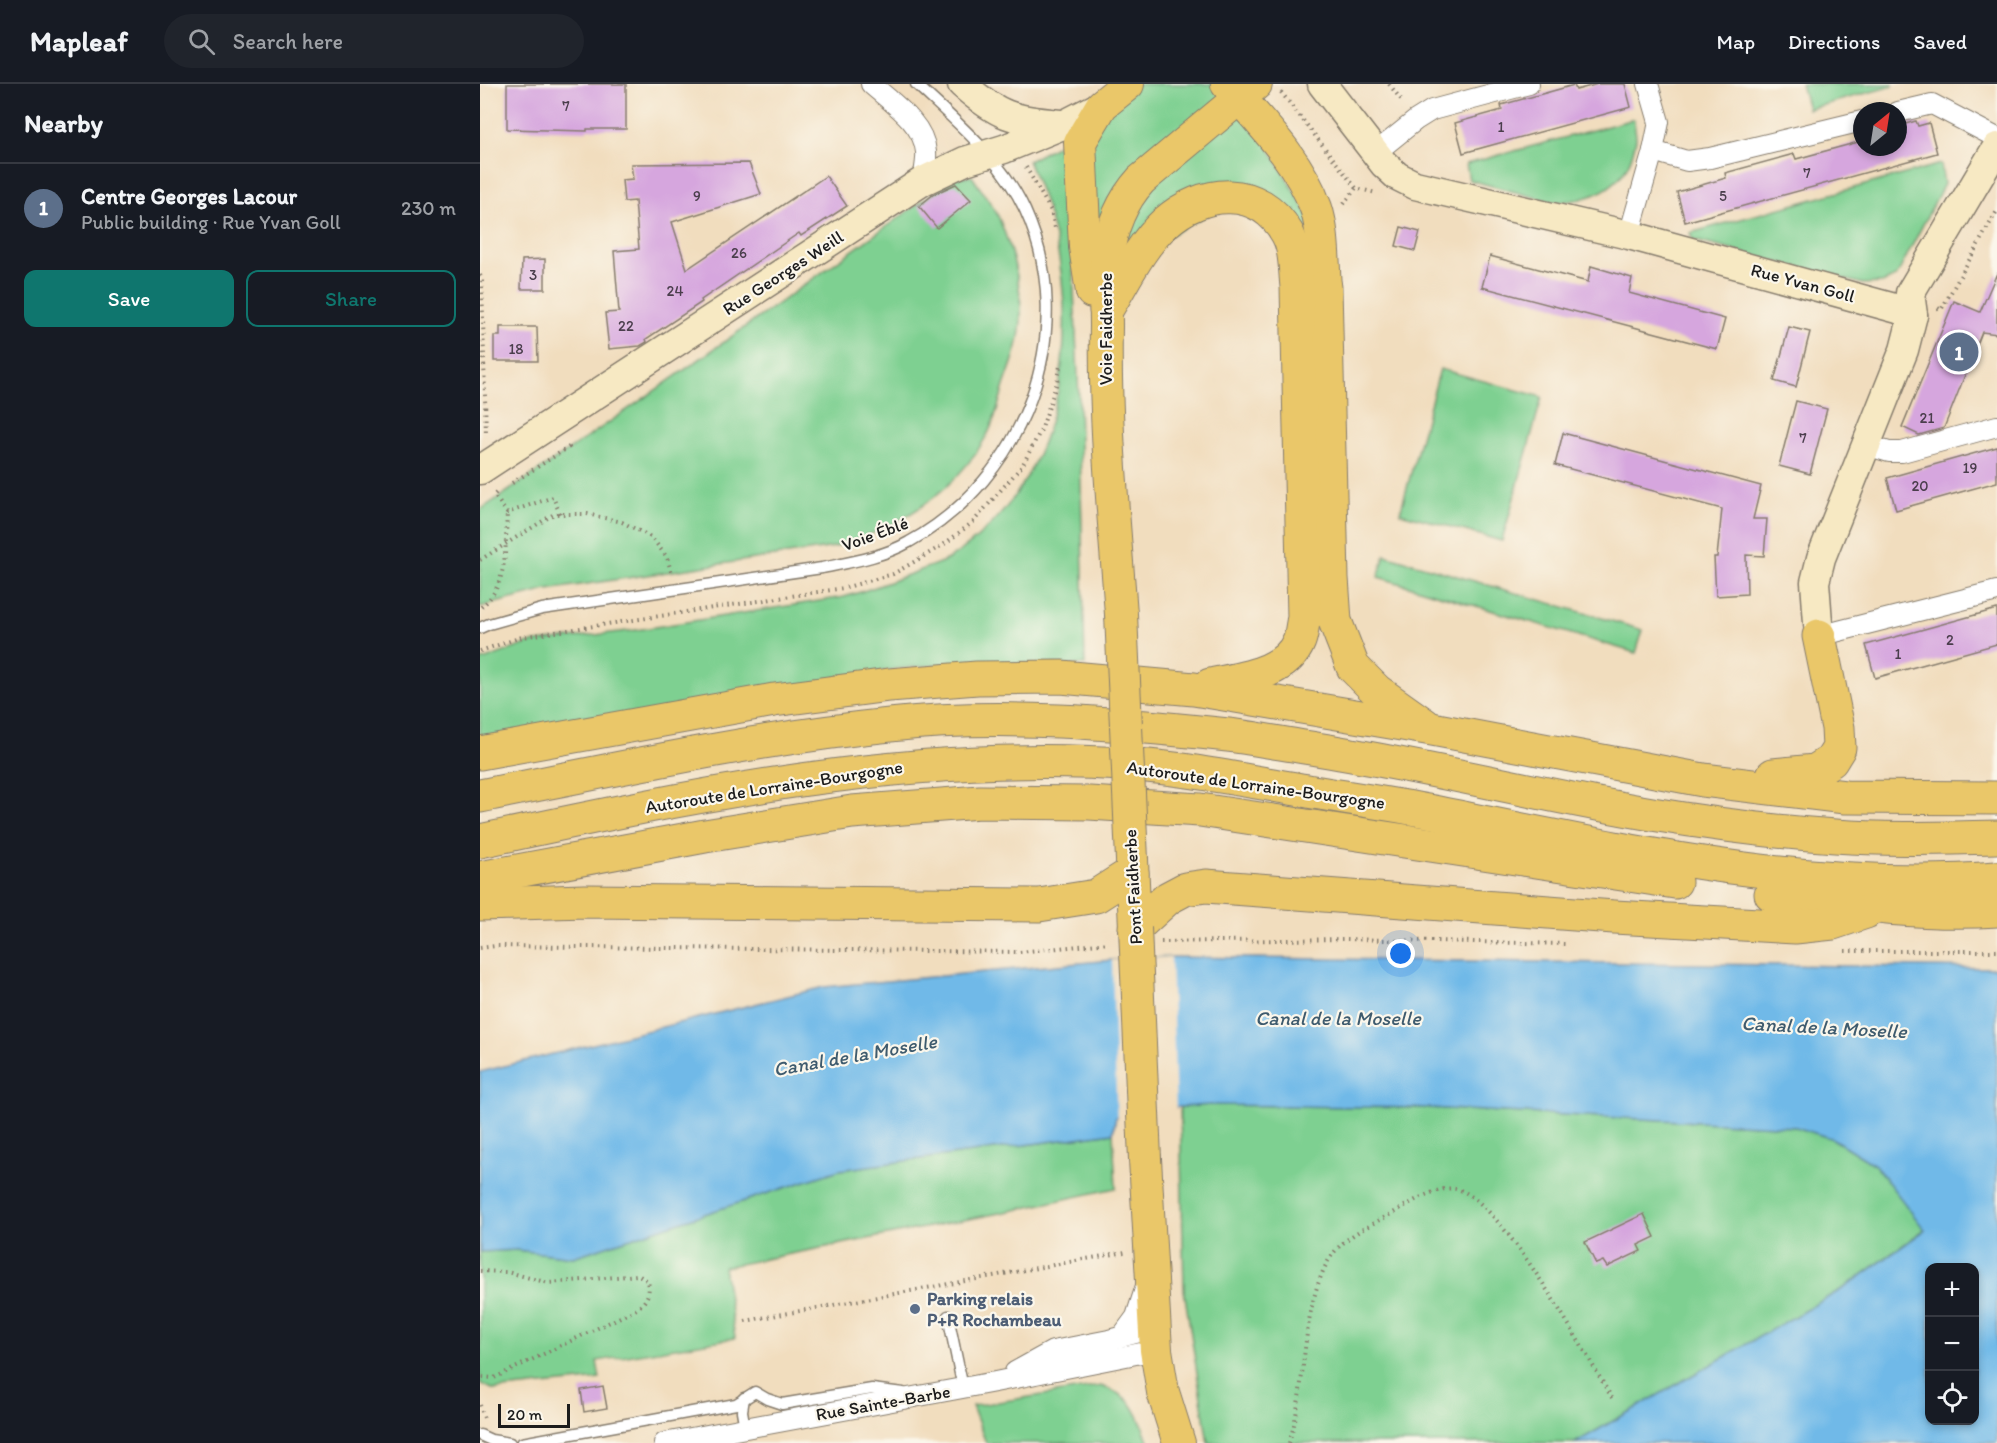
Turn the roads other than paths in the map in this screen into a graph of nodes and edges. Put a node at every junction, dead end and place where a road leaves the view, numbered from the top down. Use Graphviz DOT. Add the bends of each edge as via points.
graph roads {
  1 [pos="871,84"];
  2 [pos="916,84"];
  3 [pos="962,84"];
  4 [pos="1128,84"];
  5 [pos="1322,84"];
  6 [pos="1529,84"];
  7 [pos="1648,84"];
  8 [pos="1241,89"];
  9 [pos="1102,105"];
  10 [pos="1907,110"];
  11 [pos="1853,123"];
  12 [pos="1065,124"];
  13 [pos="1997,138"];
  14 [pos="1997,147"];
  15 [pos="1653,151"];
  16 [pos="1375,153"];
  17 [pos="989,154"];
  18 [pos="923,181"];
  19 [pos="1629,236"];
  20 [pos="1325,286"];
  21 [pos="1911,304"];
  22 [pos="1106,310"];
  23 [pos="1105,379"];
  24 [pos="1997,426"];
  25 [pos="1866,445"];
  26 [pos="484,467"];
  27 [pos="1997,591"];
  28 [pos="1120,614"];
  29 [pos="480,628"];
  30 [pos="1819,636"];
  31 [pos="1194,689"];
  32 [pos="1432,729"];
  33 [pos="480,753"];
  34 [pos="1703,780"];
  35 [pos="480,796"];
  36 [pos="1997,798"];
  37 [pos="1997,837"];
  38 [pos="480,841"];
  39 [pos="1132,867"];
  40 [pos="480,878"];
  41 [pos="1997,878"];
  42 [pos="480,904"];
  43 [pos="1877,909"];
  44 [pos="1997,910"];
  45 [pos="1135,938"];
  46 [pos="1150,1264"];
  47 [pos="948,1316"];
  48 [pos="1122,1336"];
  49 [pos="1155,1339"];
  50 [pos="995,1382"];
  51 [pos="963,1388"];
  52 [pos="926,1395"];
  53 [pos="744,1398"];
  54 [pos="745,1428"];
  55 [pos="480,1435"];
  56 [pos="510,1443"];
  57 [pos="522,1443"];
  58 [pos="664,1443"];
  59 [pos="1179,1443"];
  1 -- 18 [label="street" via="909,117 920,134 926,151"];
  2 -- 17 [label="lane, Voie Éblé"];
  3 -- 12 [label="street" via="1002,114"];
  4 -- 9 [label="main road"];
  5 -- 16 [label="street, Rue Yvan Goll"];
  6 -- 16 [label="street" via="1432,110"];
  7 -- 15 [label="street" via="1659,122"];
  8 -- 20 [label="main road" via="1292,162 1317,210"];
  8 -- 22 [label="main road, Voie Faidherbe" via="1128,194 1118,214 1107,256"];
  9 -- 12 [label="street, Rue Georges Weill"];
  9 -- 23 [label="main road" via="1080,142 1085,247"];
  10 -- 13 [label="street" via="1932,104"];
  11 -- 15 [label="street" via="1710,158 1687,160"];
  12 -- 17 [label="street, Rue Georges Weill"];
  14 -- 21 [label="street"];
  15 -- 19 [label="street"];
  16 -- 19 [label="street, Rue Yvan Goll" via="1397,176 1415,185"];
  17 -- 18 [label="street, Rue Georges Weill"];
  17 -- 29 [label="lane, Voie Éblé" via="1010,183 1037,240 1048,316 1044,357 1022,419 1005,452 965,501 908,543 866,559 542,609"];
  18 -- 26 [label="street, Rue Georges Weill"];
  19 -- 21 [label="street, Rue Yvan Goll" via="1898,309"];
  20 -- 32 [label="highway" via="1335,621 1353,667 1377,691"];
  21 -- 25 [label="street" via="1904,350"];
  22 -- 23 [label="main road, Voie Faidherbe"];
  22 -- 31 [label="highway" via="1142,251 1166,223 1192,205 1240,196 1259,203 1287,233 1294,254 1297,287 1304,606 1299,642 1281,665"];
  23 -- 28 [label="main road, Voie Faidherbe"];
  24 -- 25 [label="street" via="1902,452"];
  25 -- 30 [label="street" via="1815,582"];
  27 -- 30 [label="street"];
  28 -- 39 [label="main road, Pont Faidherbe, bridge"];
  30 -- 34 [label="highway" via="1838,728 1839,748 1831,761 1815,771"];
  31 -- 32 [label="highway"];
  31 -- 33 [label="highway" via="1061,677 977,678 774,700"];
  32 -- 34 [label="highway"];
  34 -- 36 [label="highway" via="1845,797"];
  35 -- 37 [label="highway" via="775,740 892,725 978,720 1084,722 1232,736 1342,753 1650,814 1743,828 1836,836"];
  38 -- 41 [label="highway, Autoroute de Lorraine-Bourgogne" via="645,806 779,784 917,766 1048,762 1137,765 1208,774 1727,867 1838,878"];
  39 -- 42 [label="highway" via="1096,896 1039,905 585,901"];
  39 -- 45 [label="main road, Pont Faidherbe"];
  40 -- 43 [label="highway" via="852,813 980,801 1089,803 1200,810 1603,872"];
  43 -- 44 [label="highway"];
  43 -- 45 [label="highway" via="1833,923 1795,927 1206,886 1185,889 1168,898"];
  45 -- 46 [label="main road, Pont Faidherbe, bridge"];
  46 -- 48 [label="street" via="1136,1317"];
  46 -- 49 [label="main road, Pont Faidherbe"];
  47 -- 51 [label="lane"];
  48 -- 49 [label="street, Rue Sainte-Barbe"];
  48 -- 50 [label="street, Rue Sainte-Barbe" via="1053,1352"];
  49 -- 50 [label="street, Rue Sainte-Barbe"];
  49 -- 59 [label="main road, Pont Faidherbe" via="1163,1392"];
  50 -- 51 [label="street, Rue Sainte-Barbe"];
  51 -- 52 [label="street, Rue Sainte-Barbe"];
  52 -- 53 [label="lane" via="872,1389 782,1404 755,1392"];
  52 -- 54 [label="street, Rue Sainte-Barbe"];
  53 -- 54 [label="lane"];
  53 -- 57 [label="lane" via="736,1404"];
  54 -- 58 [label="street, Rue Sainte-Barbe"];
  55 -- 56 [label="lane"];
}
